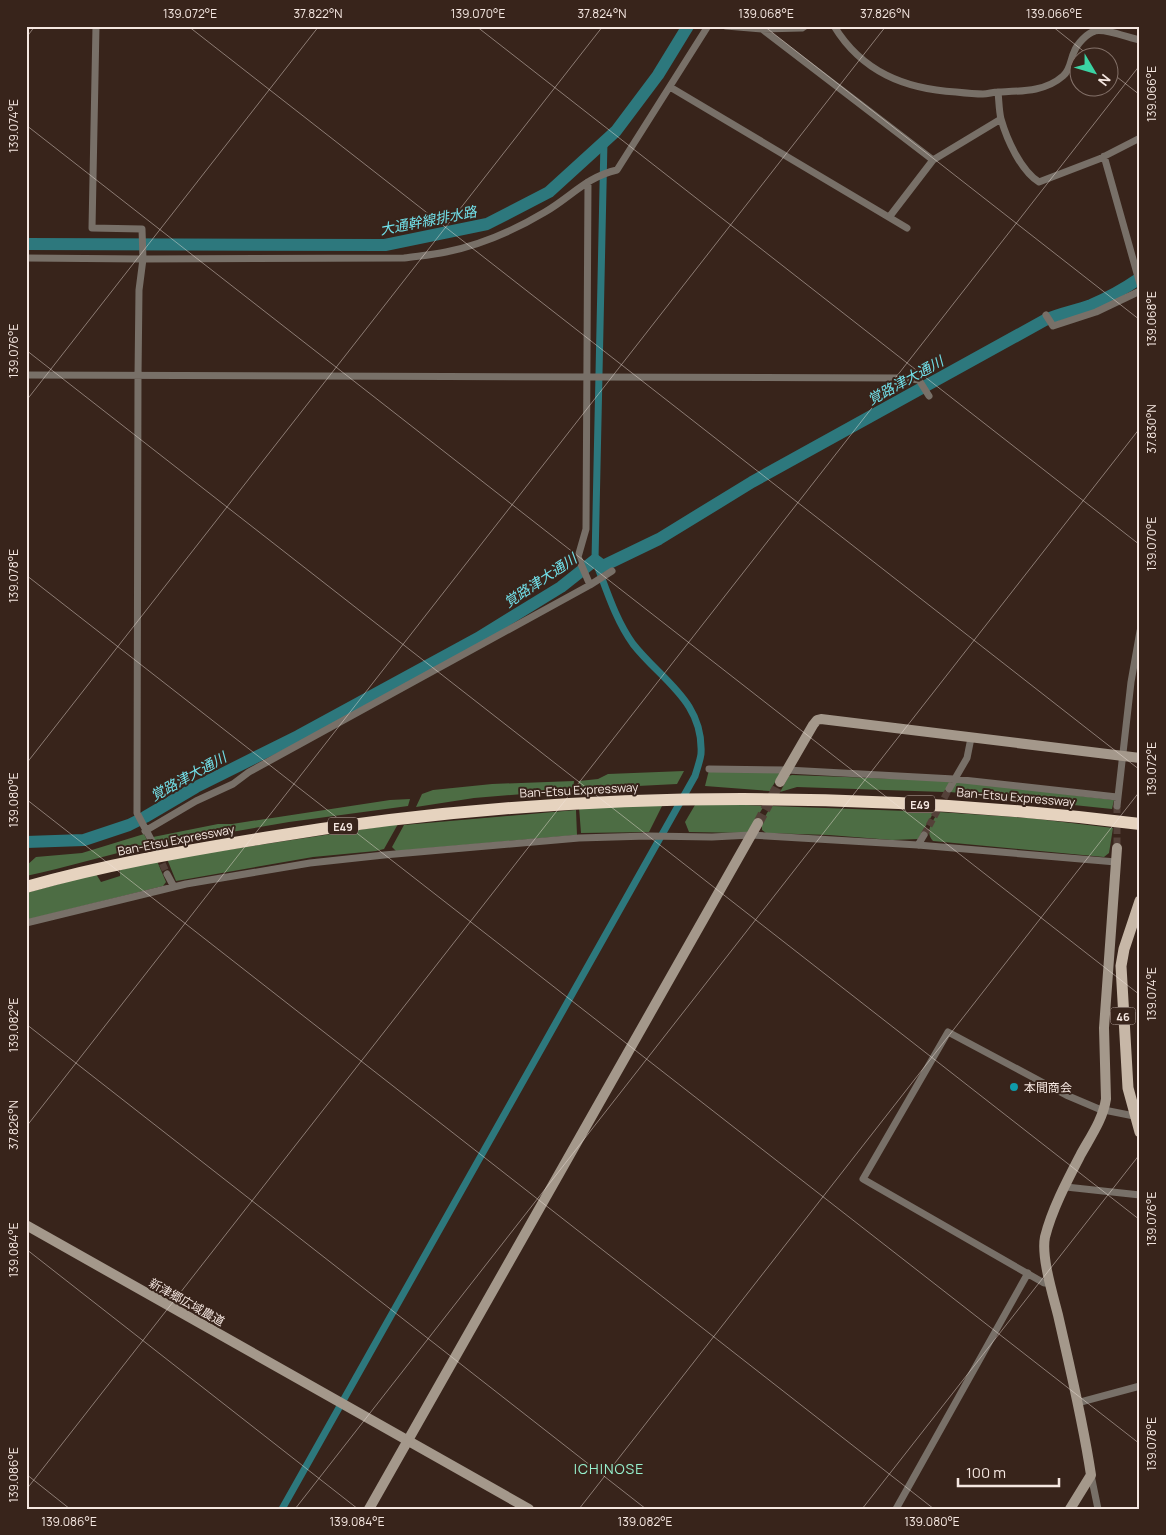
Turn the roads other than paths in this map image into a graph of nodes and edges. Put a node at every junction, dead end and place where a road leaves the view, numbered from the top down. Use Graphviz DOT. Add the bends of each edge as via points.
graph roads {
  1 [pos="96,26"];
  2 [pos="708,26"];
  3 [pos="726,26"];
  4 [pos="805,26"];
  5 [pos="834,26"];
  6 [pos="762,29"];
  7 [pos="1140,40"];
  8 [pos="670,87"];
  9 [pos="998,92"];
  10 [pos="1001,119"];
  11 [pos="1140,138"];
  12 [pos="1104,156"];
  13 [pos="933,160"];
  14 [pos="588,182"];
  15 [pos="890,216"];
  16 [pos="907,228"];
  17 [pos="143,257"];
  18 [pos="26,258"];
  19 [pos="1140,284"];
  20 [pos="1140,291"];
  21 [pos="1046,315"];
  22 [pos="26,375"];
  23 [pos="138,376"];
  24 [pos="588,378"];
  25 [pos="927,394"];
  26 [pos="612,571"];
  27 [pos="591,581"];
  28 [pos="1140,631"];
  29 [pos="971,738"];
  30 [pos="1124,757"];
  31 [pos="1140,758"];
  32 [pos="709,769"];
  33 [pos="787,770"];
  34 [pos="954,779"];
  35 [pos="780,782"];
  36 [pos="949,789"];
  37 [pos="1118,798"];
  38 [pos="1117,806"];
  39 [pos="758,823"];
  40 [pos="1140,824"];
  41 [pos="144,829"];
  42 [pos="924,834"];
  43 [pos="751,835"];
  44 [pos="918,845"];
  45 [pos="1117,848"];
  46 [pos="156,849"];
  47 [pos="1116,862"];
  48 [pos="167,874"];
  49 [pos="26,887"];
  50 [pos="174,887"];
  51 [pos="1140,901"];
  52 [pos="26,923"];
  53 [pos="1104,1110"];
  54 [pos="1134,1116"];
  55 [pos="1140,1132"];
  56 [pos="1066,1187"];
  57 [pos="1140,1195"];
  58 [pos="26,1225"];
  59 [pos="1028,1273"];
  60 [pos="1050,1283"];
  61 [pos="1140,1386"];
  62 [pos="1077,1403"];
  63 [pos="408,1440"];
  64 [pos="1090,1475"];
  65 [pos="368,1509"];
  66 [pos="529,1509"];
  67 [pos="896,1509"];
  68 [pos="1070,1509"];
  69 [pos="1098,1509"];
  1 -- 17 [label="street" via="92,228 142,229"];
  2 -- 8 [label="street"];
  3 -- 6 [label="street"];
  4 -- 6 [label="street"];
  5 -- 9 [label="street" via="858,56 886,76 903,83 933,91"];
  6 -- 13 [label="street"];
  7 -- 9 [label="street" via="1095,31 1086,36 1074,51 1070,68 1063,76 1040,89"];
  8 -- 14 [label="street" via="617,170"];
  8 -- 15 [label="street"];
  9 -- 10 [label="street"];
  10 -- 12 [label="street" via="1016,156 1031,177 1039,182"];
  10 -- 13 [label="street"];
  11 -- 12 [label="street"];
  12 -- 19 [label="street"];
  13 -- 15 [label="street"];
  14 -- 17 [label="street" via="515,229 447,252 404,258"];
  14 -- 24 [label="street"];
  15 -- 16 [label="street"];
  17 -- 18 [label="street"];
  17 -- 23 [label="street" via="139,290"];
  20 -- 21 [label="street" via="1096,312 1053,326"];
  22 -- 23 [label="street"];
  23 -- 24 [label="street"];
  23 -- 41 [label="street" via="138,815"];
  24 -- 25 [label="street" via="904,378 918,380"];
  24 -- 27 [label="street" via="586,529 578,557"];
  26 -- 27 [label="street"];
  27 -- 41 [label="street" via="249,772 233,784"];
  28 -- 30 [label="street" via="1131,682"];
  29 -- 30 [label="street"];
  29 -- 33 [label="street" via="821,719 813,725"];
  29 -- 34 [label="street" via="967,758"];
  30 -- 31 [label="street"];
  30 -- 37 [label="street"];
  32 -- 33 [label="street"];
  33 -- 34 [label="street"];
  33 -- 35 [label="street"];
  34 -- 36 [label="street"];
  34 -- 37 [label="street"];
  37 -- 38 [label="street"];
  39 -- 43 [label="street"];
  40 -- 49 [label="highway, Ban-Etsu Expressway / E49" via="960,806 844,800 602,802 496,809 358,824 153,858"];
  41 -- 46 [label="street"];
  42 -- 44 [label="street"];
  43 -- 44 [label="street"];
  43 -- 50 [label="street" via="579,838 384,855 310,863"];
  43 -- 63 [label="street"];
  44 -- 47 [label="street"];
  45 -- 47 [label="street"];
  47 -- 53 [label="street" via="1104,1028"];
  48 -- 50 [label="street"];
  50 -- 52 [label="street"];
  51 -- 54 [label="main road, 46" via="1121,966 1127,1078"];
  53 -- 54 [label="street"];
  53 -- 56 [label="street"];
  53 -- 59 [label="street" via="1066,1095 948,1032 863,1179"];
  54 -- 55 [label="main road, 46"];
  56 -- 57 [label="street"];
  56 -- 60 [label="street" via="1045,1238"];
  58 -- 63 [label="street, 新津郷広域農道"];
  59 -- 60 [label="street"];
  59 -- 67 [label="street"];
  60 -- 62 [label="street"];
  61 -- 62 [label="street"];
  62 -- 64 [label="street"];
  63 -- 65 [label="street"];
  63 -- 66 [label="street"];
  64 -- 68 [label="street"];
  64 -- 69 [label="street"];
}
